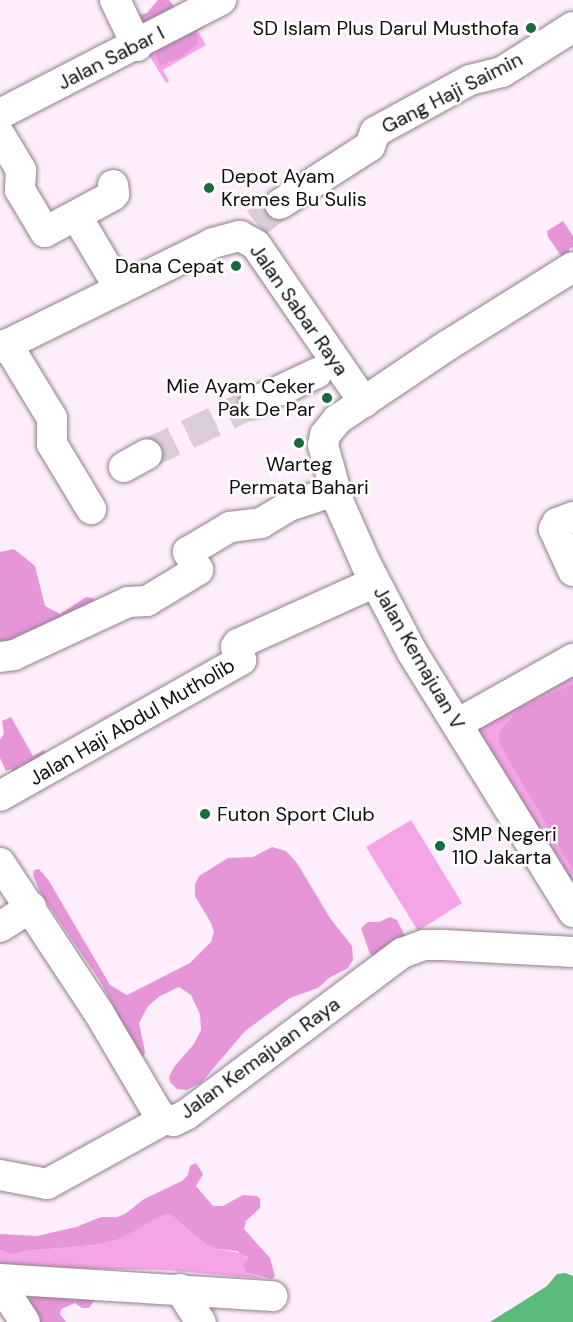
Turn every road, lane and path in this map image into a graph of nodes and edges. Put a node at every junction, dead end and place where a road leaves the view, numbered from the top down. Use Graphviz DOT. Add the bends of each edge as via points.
graph roads {
  1 [pos="115,0"];
  2 [pos="218,1"];
  3 [pos="573,27"];
  4 [pos="137,46"];
  5 [pos="0,114"];
  6 [pos="0,135"];
  7 [pos="113,185"];
  8 [pos="280,204"];
  9 [pos="77,217"];
  10 [pos="573,267"];
  11 [pos="120,289"];
  12 [pos="4,346"];
  13 [pos="326,368"];
  14 [pos="265,397"];
  15 [pos="364,402"];
  16 [pos="335,491"];
  17 [pos="92,509"];
  18 [pos="573,517"];
  19 [pos="573,571"];
  20 [pos="375,582"];
  21 [pos="0,657"];
  22 [pos="573,659"];
  23 [pos="457,724"];
  24 [pos="0,796"];
  25 [pos="0,863"];
  26 [pos="31,907"];
  27 [pos="573,912"];
  28 [pos="0,927"];
  29 [pos="573,952"];
  30 [pos="165,1119"];
  31 [pos="0,1175"];
  32 [pos="0,1278"];
  33 [pos="0,1284"];
  34 [pos="180,1289"];
  35 [pos="272,1296"];
  36 [pos="25,1322"];
  37 [pos="201,1322"];
  1 -- 4 [label="street"];
  2 -- 4 [label="street, Jalan Sabar I"];
  3 -- 8 [label="street, Gang Haji Saimin" via="502,72 470,80 375,132 370,146"];
  4 -- 5 [label="street, Jalan Sabar I"];
  6 -- 9 [label="street" via="21,171 20,190 45,232"];
  7 -- 9 [label="street" via="112,196"];
  9 -- 11 [label="street"];
  10 -- 15 [label="street"];
  11 -- 12 [label="street, Jalan Sabar Raya"];
  11 -- 13 [label="street, Jalan Sabar Raya" via="248,230"];
  12 -- 17 [label="street" via="52,418 52,444"];
  13 -- 14 [label="street"];
  13 -- 15 [label="street, Jalan Sabar Raya"];
  15 -- 16 [label="street, Jalan Kemajuan V" via="333,423 325,435 324,455"];
  16 -- 20 [label="street, Jalan Kemajuan V"];
  16 -- 21 [label="street" via="289,506 261,523 230,527 188,552 198,570 147,601 128,602 14,655"];
  18 -- 19 [label="street" via="557,523 554,529"];
  20 -- 23 [label="street, Jalan Kemajuan V"];
  20 -- 24 [label="street, Jalan Haji Abdul Mutholib" via="238,644 240,661"];
  22 -- 23 [label="street"];
  23 -- 27 [label="street, Jalan Kemajuan V"];
  25 -- 26 [label="street, Jalan Kemajuan Raya"];
  26 -- 28 [label="street"];
  26 -- 30 [label="street, Jalan Kemajuan Raya"];
  29 -- 30 [label="street, Jalan Kemajuan Raya" via="423,945 402,953 186,1115"];
  30 -- 31 [label="street" via="47,1184"];
  32 -- 34 [label="street"];
  33 -- 36 [label="street"];
  34 -- 35 [label="street"];
  34 -- 37 [label="street"];
}
